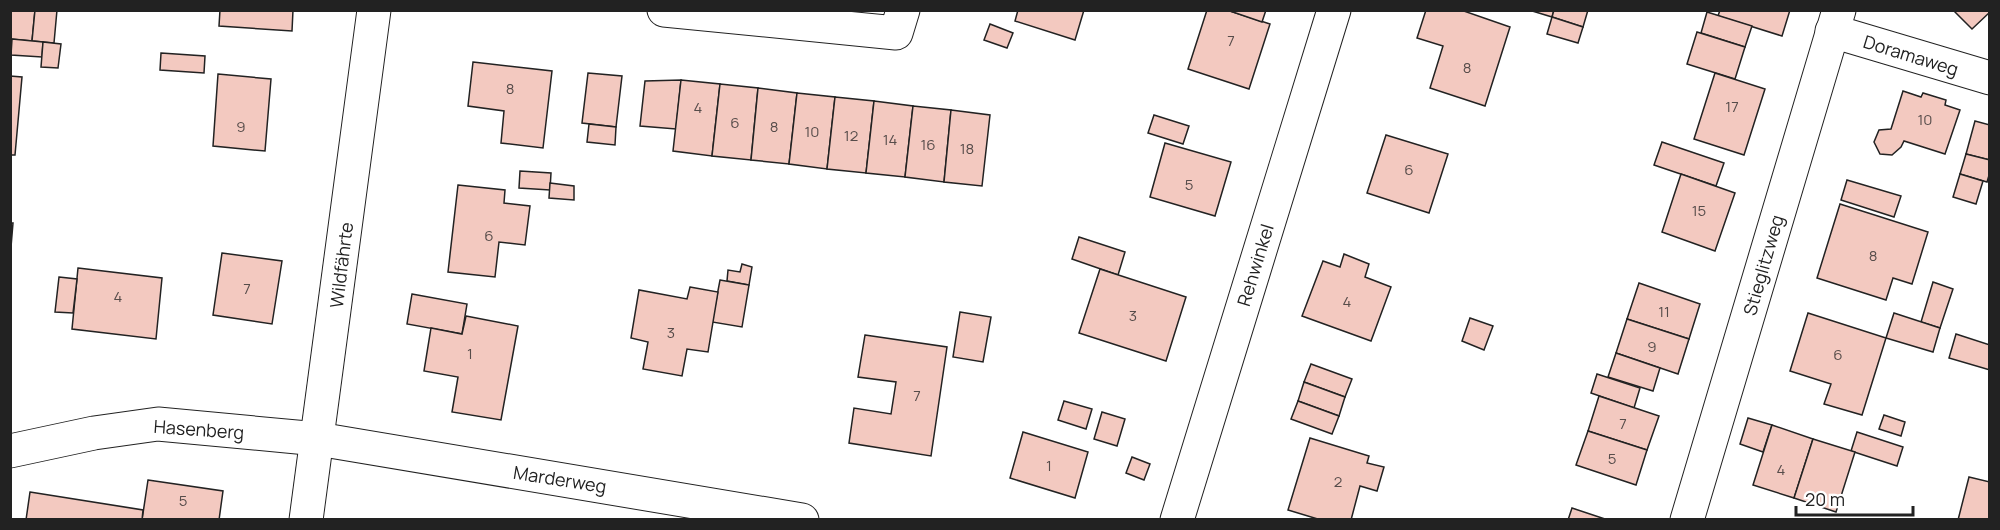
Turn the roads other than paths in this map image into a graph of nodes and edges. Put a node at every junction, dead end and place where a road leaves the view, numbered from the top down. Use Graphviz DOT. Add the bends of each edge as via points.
graph roads {
  1 [pos="374,10"];
  2 [pos="664,10"];
  3 [pos="903,10"];
  4 [pos="1334,10"];
  5 [pos="1835,21"];
  6 [pos="1989,78"];
  7 [pos="318,439"];
  8 [pos="10,451"];
  9 [pos="306,519"];
  10 [pos="802,519"];
  11 [pos="1177,519"];
  12 [pos="1687,519"];
  1 -- 7 [label="street, Wildfährte"];
  2 -- 3 [label="street" via="896,33"];
  4 -- 11 [label="street, Rehwinkel"];
  5 -- 6 [label="street, Doramaweg"];
  5 -- 12 [label="street, Stieglitzweg"];
  7 -- 8 [label="street, Hasenberg" via="158,423"];
  7 -- 9 [label="street, Wildfährte"];
  7 -- 10 [label="street, Marderweg"];
}
